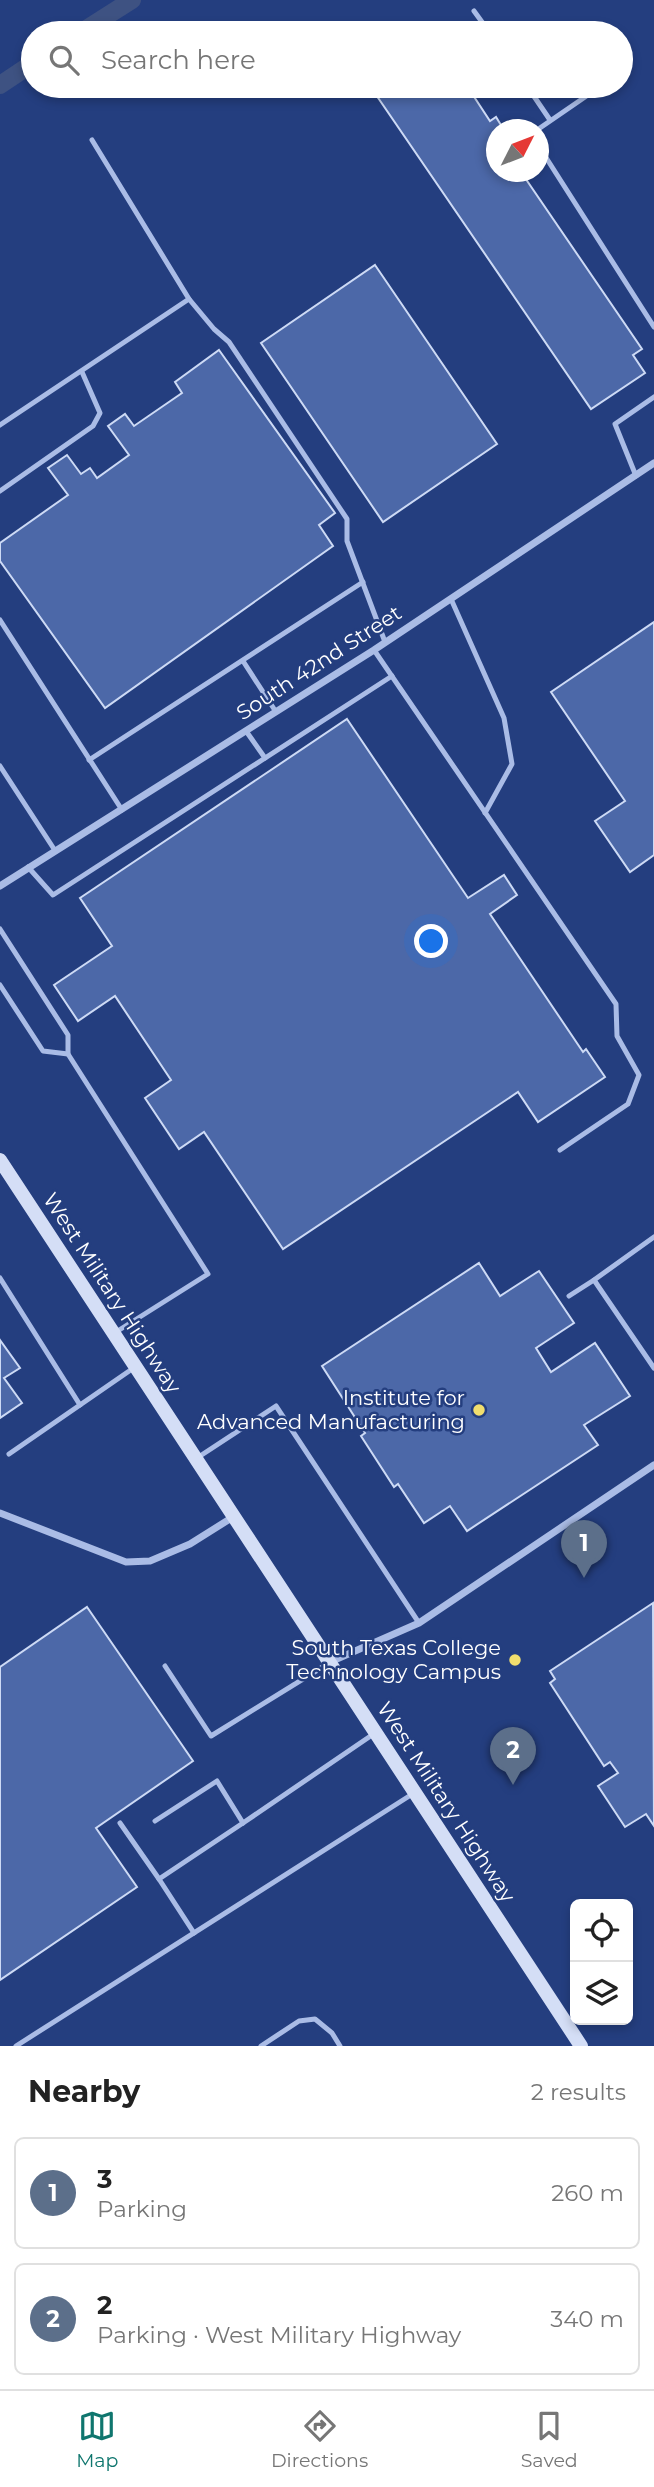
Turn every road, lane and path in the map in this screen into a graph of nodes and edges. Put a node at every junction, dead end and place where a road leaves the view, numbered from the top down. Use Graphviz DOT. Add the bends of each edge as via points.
graph roads {
  1 [pos="474,11"];
  2 [pos="481,21"];
  3 [pos="535,98"];
  4 [pos="583,98"];
  5 [pos="550,120"];
  6 [pos="92,140"];
  7 [pos="549,162"];
  8 [pos="189,299"];
  9 [pos="654,327"];
  10 [pos="82,372"];
  11 [pos="654,397"];
  12 [pos="0,425"];
  13 [pos="654,464"];
  14 [pos="635,476"];
  15 [pos="0,491"];
  16 [pos="363,582"];
  17 [pos="451,599"];
  18 [pos="0,620"];
  19 [pos="386,642"];
  20 [pos="374,650"];
  21 [pos="243,661"];
  22 [pos="392,676"];
  23 [pos="276,712"];
  24 [pos="246,731"];
  25 [pos="265,758"];
  26 [pos="89,760"];
  27 [pos="0,766"];
  28 [pos="122,810"];
  29 [pos="485,813"];
  30 [pos="54,849"];
  31 [pos="29,867"];
  32 [pos="0,886"];
  33 [pos="0,929"];
  34 [pos="0,985"];
  35 [pos="68,1054"];
  36 [pos="560,1150"];
  37 [pos="0,1160"];
  38 [pos="654,1237"];
  39 [pos="0,1278"];
  40 [pos="594,1280"];
  41 [pos="569,1297"];
  42 [pos="113,1333"];
  43 [pos="135,1367"];
  44 [pos="654,1368"];
  45 [pos="80,1405"];
  46 [pos="9,1454"];
  47 [pos="195,1459"];
  48 [pos="654,1465"];
  49 [pos="0,1513"];
  50 [pos="233,1517"];
  51 [pos="419,1623"];
  52 [pos="329,1663"];
  53 [pos="165,1666"];
  54 [pos="375,1733"];
  55 [pos="414,1793"];
  56 [pos="155,1821"];
  57 [pos="120,1823"];
  58 [pos="243,1823"];
  59 [pos="159,1879"];
  60 [pos="194,1933"];
  61 [pos="16,2046"];
  62 [pos="261,2046"];
  63 [pos="340,2046"];
  64 [pos="581,2046"];
  1 -- 2 [label="lane"];
  3 -- 5 [label="lane"];
  4 -- 5 [label="lane"];
  6 -- 8 [label="lane"];
  7 -- 9 [label="lane"];
  8 -- 10 [label="lane"];
  8 -- 16 [label="lane" via="229,342 346,519 347,541"];
  10 -- 12 [label="lane"];
  10 -- 15 [label="lane" via="100,413 93,426"];
  11 -- 14 [label="lane" via="615,424"];
  13 -- 14 [label="street, South 42nd Street"];
  14 -- 17 [label="street, South 42nd Street"];
  16 -- 19 [label="lane"];
  16 -- 21 [label="lane"];
  17 -- 19 [label="street, South 42nd Street"];
  17 -- 29 [label="lane" via="504,719 512,764"];
  18 -- 26 [label="lane"];
  19 -- 20 [label="street, South 42nd Street"];
  20 -- 22 [label="lane"];
  20 -- 23 [label="street, South 42nd Street"];
  21 -- 23 [label="lane"];
  21 -- 26 [label="lane"];
  22 -- 25 [label="lane"];
  22 -- 29 [label="lane"];
  23 -- 24 [label="street, South 42nd Street"];
  24 -- 25 [label="lane"];
  24 -- 28 [label="street, South 42nd Street"];
  25 -- 31 [label="lane" via="53,895"];
  26 -- 28 [label="lane"];
  27 -- 30 [label="lane"];
  28 -- 30 [label="street, South 42nd Street"];
  29 -- 36 [label="lane" via="616,1004 617,1036 639,1075 628,1104"];
  30 -- 31 [label="street, South 42nd Street"];
  31 -- 32 [label="street, South 42nd Street"];
  33 -- 35 [label="lane" via="68,1035"];
  34 -- 35 [label="lane" via="43,1051"];
  35 -- 42 [label="lane" via="208,1274"];
  37 -- 42 [label="main road, West Military Highway"];
  38 -- 40 [label="lane"];
  39 -- 45 [label="lane"];
  40 -- 41 [label="lane"];
  40 -- 44 [label="lane"];
  42 -- 43 [label="main road, West Military Highway"];
  43 -- 45 [label="lane"];
  43 -- 47 [label="main road, West Military Highway"];
  45 -- 46 [label="lane"];
  47 -- 50 [label="main road, West Military Highway"];
  47 -- 51 [label="lane" via="276,1406"];
  48 -- 51 [label="street"];
  49 -- 50 [label="street" via="126,1562 150,1561 190,1544"];
  50 -- 52 [label="main road, West Military Highway"];
  51 -- 52 [label="street"];
  52 -- 53 [label="lane" via="211,1736"];
  52 -- 54 [label="main road, West Military Highway"];
  54 -- 55 [label="main road, West Military Highway"];
  54 -- 58 [label="lane"];
  55 -- 60 [label="lane"];
  55 -- 64 [label="main road, West Military Highway"];
  56 -- 58 [label="lane" via="217,1782"];
  57 -- 59 [label="lane"];
  58 -- 59 [label="lane"];
  59 -- 60 [label="lane"];
  60 -- 61 [label="lane"];
  62 -- 63 [label="lane" via="299,2021 314,2019"];
}
